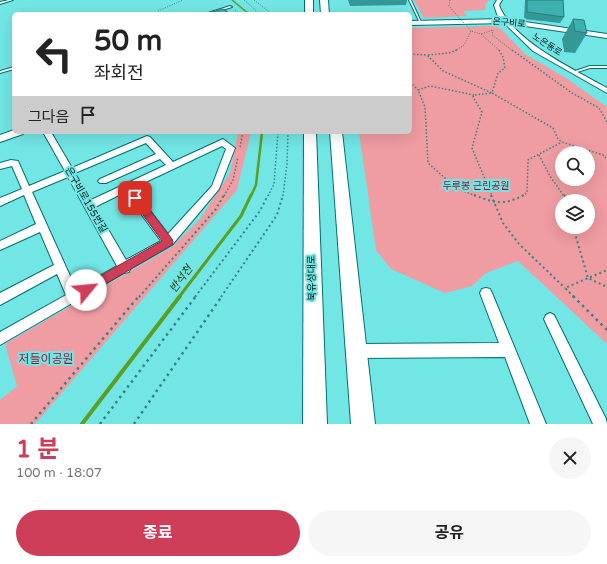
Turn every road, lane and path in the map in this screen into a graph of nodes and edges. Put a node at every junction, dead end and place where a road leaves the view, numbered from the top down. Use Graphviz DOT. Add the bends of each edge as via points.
graph roads {
  1 [pos="12,0"];
  2 [pos="183,0"];
  3 [pos="244,0"];
  4 [pos="254,0"];
  5 [pos="309,0"];
  6 [pos="324,0"];
  7 [pos="410,0"];
  8 [pos="450,0"];
  9 [pos="500,0"];
  10 [pos="0,3"];
  11 [pos="231,7"];
  12 [pos="158,11"];
  13 [pos="213,12"];
  14 [pos="258,12"];
  15 [pos="269,12"];
  16 [pos="309,12"];
  17 [pos="325,12"];
  18 [pos="505,21"];
  19 [pos="412,23"];
  20 [pos="421,23"];
  21 [pos="497,27"];
  22 [pos="493,30"];
  23 [pos="472,31"];
  24 [pos="481,34"];
  25 [pos="607,36"];
  26 [pos="412,54"];
  27 [pos="427,54"];
  28 [pos="607,67"];
  29 [pos="12,69"];
  30 [pos="0,72"];
  31 [pos="574,72"];
  32 [pos="412,84"];
  33 [pos="418,90"];
  34 [pos="607,91"];
  35 [pos="492,93"];
  36 [pos="474,95"];
  37 [pos="607,122"];
  38 [pos="14,134"];
  39 [pos="48,134"];
  40 [pos="243,134"];
  41 [pos="278,134"];
  42 [pos="288,134"];
  43 [pos="310,134"];
  44 [pos="336,134"];
  45 [pos="0,139"];
  46 [pos="562,142"];
  47 [pos="539,154"];
  48 [pos="161,155"];
  49 [pos="607,158"];
  50 [pos="0,166"];
  51 [pos="172,166"];
  52 [pos="69,171"];
  53 [pos="103,181"];
  54 [pos="127,187"];
  55 [pos="27,190"];
  56 [pos="563,194"];
  57 [pos="0,202"];
  58 [pos="495,203"];
  59 [pos="89,205"];
  60 [pos="43,226"];
  61 [pos="575,234"];
  62 [pos="168,242"];
  63 [pos="0,246"];
  64 [pos="61,267"];
  65 [pos="125,269"];
  66 [pos="607,270"];
  67 [pos="588,278"];
  68 [pos="607,287"];
  69 [pos="565,288"];
  70 [pos="486,293"];
  71 [pos="73,297"];
  72 [pos="0,299"];
  73 [pos="550,319"];
  74 [pos="607,330"];
  75 [pos="0,339"];
  76 [pos="509,350"];
  77 [pos="356,351"];
  78 [pos="31,424"];
  79 [pos="100,424"];
  80 [pos="134,424"];
  81 [pos="315,424"];
  82 [pos="363,424"];
  83 [pos="538,424"];
  84 [pos="601,424"];
  1 -- 10 [label="lane"];
  2 -- 12 [label="path"];
  3 -- 14 [label="path"];
  4 -- 15 [label="path"];
  5 -- 16 [label="main road"];
  6 -- 17 [label="main road"];
  7 -- 20 [label="lane"];
  8 -- 23 [label="path, bridge" via="449,6"];
  9 -- 18 [label="street, 노은동로" via="496,5"];
  11 -- 13 [label="lane"];
  18 -- 20 [label="street, 은구비로"];
  18 -- 25 [label="street, 은구비로"];
  18 -- 31 [label="street, 노은동로" via="535,50"];
  19 -- 20 [label="street, 은구비로"];
  21 -- 22 [label="path"];
  22 -- 24 [label="path"];
  22 -- 37 [label="path" via="492,35 524,60 599,108"];
  23 -- 24 [label="path"];
  23 -- 27 [label="path" via="464,47 453,53"];
  24 -- 35 [label="path" via="501,52 505,60 505,68 498,73"];
  26 -- 27 [label="path"];
  27 -- 35 [label="path" via="447,73"];
  28 -- 31 [label="lane" via="590,67"];
  29 -- 30 [label="lane"];
  31 -- 34 [label="street, 노은동로"];
  32 -- 33 [label="path"];
  33 -- 36 [label="path" via="430,86"];
  33 -- 58 [label="path" via="424,107 428,163 456,188"];
  35 -- 36 [label="path"];
  35 -- 46 [label="path" via="553,128"];
  36 -- 58 [label="path" via="473,98 482,112 472,148"];
  38 -- 45 [label="street"];
  39 -- 52 [label="street, 은구비로155번길"];
  40 -- 78 [label="path" via="233,180 216,209"];
  41 -- 79 [label="path" via="274,184 260,211"];
  42 -- 80 [label="path" via="286,180 277,215"];
  43 -- 81 [label="main road, 북유성대로"];
  44 -- 77 [label="main road"];
  46 -- 47 [label="path"];
  46 -- 49 [label="path"];
  47 -- 56 [label="path"];
  47 -- 58 [label="path" via="528,160 527,194 511,202"];
  48 -- 51 [label="street"];
  48 -- 52 [label="street" via="147,139"];
  48 -- 53 [label="street"];
  50 -- 55 [label="street" via="15,163"];
  51 -- 54 [label="street"];
  51 -- 62 [label="street" via="223,142 231,148 216,187"];
  52 -- 55 [label="street"];
  52 -- 59 [label="street, 은구비로155번길"];
  54 -- 59 [label="street"];
  54 -- 62 [label="street"];
  55 -- 57 [label="street"];
  55 -- 60 [label="street"];
  58 -- 69 [label="path" via="503,223 511,234"];
  59 -- 65 [label="street, 은구비로155번길"];
  60 -- 63 [label="street"];
  60 -- 64 [label="street"];
  61 -- 67 [label="path"];
  62 -- 65 [label="street"];
  64 -- 71 [label="street"];
  64 -- 72 [label="street"];
  65 -- 71 [label="street"];
  66 -- 67 [label="path"];
  67 -- 68 [label="path"];
  67 -- 69 [label="path"];
  69 -- 74 [label="path"];
  70 -- 76 [label="street"];
  71 -- 75 [label="street"];
  73 -- 84 [label="street"];
  76 -- 77 [label="street"];
  76 -- 83 [label="street"];
  77 -- 82 [label="main road"];
}
